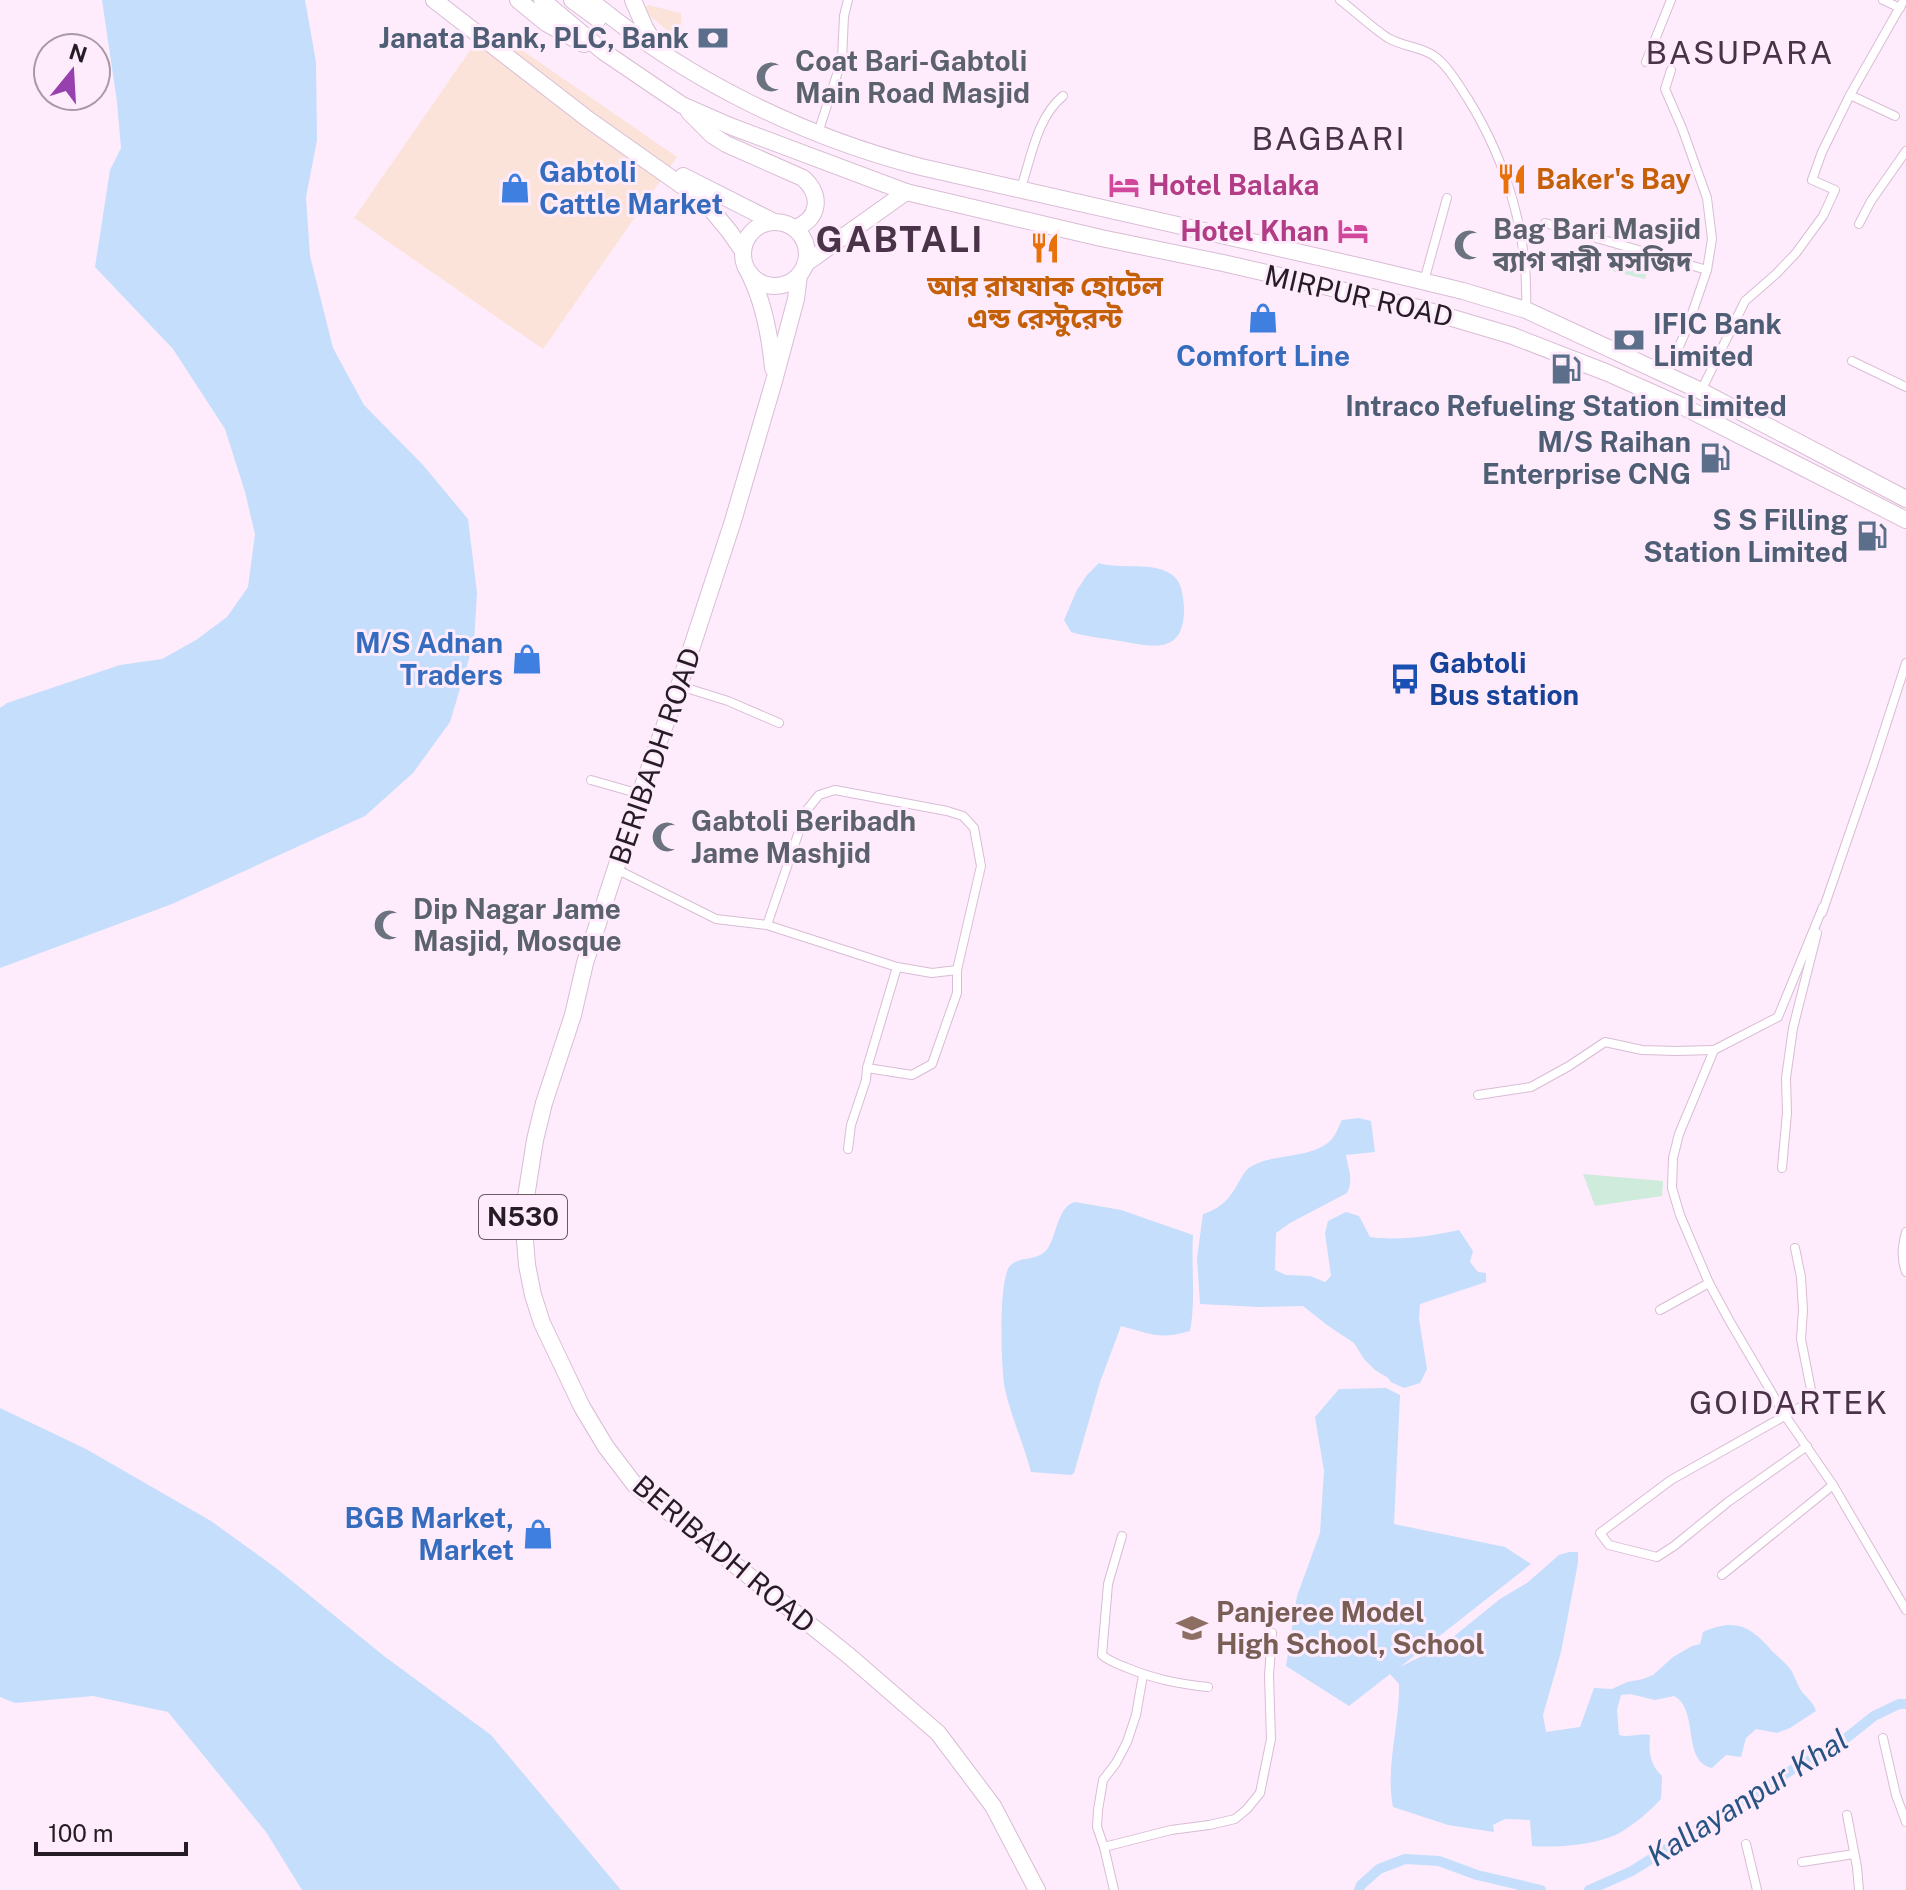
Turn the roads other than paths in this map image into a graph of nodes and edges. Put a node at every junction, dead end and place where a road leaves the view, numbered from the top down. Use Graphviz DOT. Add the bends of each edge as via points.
graph roads {
  1 [pos="434,0"];
  2 [pos="449,0"];
  3 [pos="518,0"];
  4 [pos="542,0"];
  5 [pos="572,0"];
  6 [pos="590,0"];
  7 [pos="633,0"];
  8 [pos="848,0"];
  9 [pos="1340,0"];
  10 [pos="1671,0"];
  11 [pos="1883,0"];
  12 [pos="1902,4"];
  13 [pos="604,52"];
  14 [pos="662,55"];
  15 [pos="1646,62"];
  16 [pos="1671,70"];
  17 [pos="1850,95"];
  18 [pos="1063,96"];
  19 [pos="682,105"];
  20 [pos="1895,116"];
  21 [pos="818,133"];
  22 [pos="1906,151"];
  23 [pos="1021,188"];
  24 [pos="906,192"];
  25 [pos="1447,198"];
  26 [pos="774,222"];
  27 [pos="1545,223"];
  28 [pos="1859,224"];
  29 [pos="795,228"];
  30 [pos="743,251"];
  31 [pos="802,269"];
  32 [pos="1707,270"];
  33 [pos="750,275"];
  34 [pos="1424,281"];
  35 [pos="1526,310"];
  36 [pos="1852,361"];
  37 [pos="1667,375"];
  38 [pos="774,381"];
  39 [pos="1906,387"];
  40 [pos="1701,391"];
  41 [pos="1906,499"];
  42 [pos="1906,520"];
  43 [pos="1906,663"];
  44 [pos="679,686"];
  45 [pos="779,723"];
  46 [pos="591,780"];
  47 [pos="640,794"];
  48 [pos="616,869"];
  49 [pos="1823,907"];
  50 [pos="767,925"];
  51 [pos="897,967"];
  52 [pos="957,970"];
  53 [pos="1714,1050"];
  54 [pos="867,1068"];
  55 [pos="1478,1095"];
  56 [pos="848,1149"];
  57 [pos="1782,1168"];
  58 [pos="1906,1232"];
  59 [pos="1795,1248"];
  60 [pos="1906,1272"];
  61 [pos="1709,1283"];
  62 [pos="1660,1310"];
  63 [pos="1786,1417"];
  64 [pos="1807,1446"];
  65 [pos="1833,1485"];
  66 [pos="1122,1536"];
  67 [pos="1722,1575"];
  68 [pos="1906,1610"];
  69 [pos="1272,1633"];
  70 [pos="1143,1675"];
  71 [pos="1208,1687"];
  72 [pos="1883,1738"];
  73 [pos="1847,1815"];
  74 [pos="1906,1822"];
  75 [pos="1746,1844"];
  76 [pos="1104,1847"];
  77 [pos="1854,1854"];
  78 [pos="1802,1862"];
  79 [pos="1037,1890"];
  80 [pos="1114,1890"];
  81 [pos="1757,1890"];
  82 [pos="1859,1890"];
  1 -- 30 [label="highway" via="688,190 710,208"];
  2 -- 26 [label="highway" via="633,144 675,172"];
  3 -- 13 [label="highway" via="572,39"];
  4 -- 13 [label="highway, MIRPUR ROAD"];
  5 -- 14 [label="highway" via="629,40"];
  6 -- 14 [label="highway, MIRPUR ROAD"];
  7 -- 14 [label="highway"];
  8 -- 21 [label="street" via="842,59"];
  9 -- 35 [label="street" via="1390,39 1439,60 1481,121 1517,219"];
  10 -- 15 [label="street"];
  11 -- 12 [label="street"];
  12 -- 17 [label="street"];
  13 -- 19 [label="highway, MIRPUR ROAD"];
  14 -- 21 [label="highway, MIRPUR ROAD"];
  16 -- 32 [label="street" via="1665,89 1707,198 1712,239"];
  17 -- 20 [label="street"];
  17 -- 40 [label="street" via="1812,180 1835,190 1823,216 1796,253 1745,301"];
  18 -- 23 [label="street" via="1049,110"];
  19 -- 24 [label="highway, MIRPUR ROAD"];
  19 -- 29 [label="highway" via="726,144 812,186 817,203 813,213"];
  21 -- 23 [label="highway, MIRPUR ROAD" via="891,159"];
  22 -- 28 [label="street"];
  23 -- 34 [label="highway, MIRPUR ROAD"];
  24 -- 31 [label="highway"];
  24 -- 42 [label="highway, MIRPUR ROAD" via="1419,308 1513,336 1680,405"];
  25 -- 34 [label="street"];
  26 -- 29 [label="highway"];
  26 -- 30 [label="highway" via="756,227"];
  27 -- 32 [label="street"];
  29 -- 31 [label="highway" via="806,244"];
  30 -- 33 [label="highway"];
  31 -- 33 [label="highway" via="791,282 780,285"];
  31 -- 38 [label="highway, BERIBADH ROAD"];
  32 -- 37 [label="street"];
  33 -- 38 [label="highway" via="759,293"];
  34 -- 35 [label="highway, MIRPUR ROAD"];
  35 -- 37 [label="highway, MIRPUR ROAD"];
  36 -- 39 [label="street"];
  37 -- 40 [label="highway, MIRPUR ROAD"];
  38 -- 44 [label="highway, BERIBADH ROAD / N530"];
  40 -- 41 [label="highway, MIRPUR ROAD"];
  43 -- 49 [label="street"];
  44 -- 45 [label="street"];
  44 -- 47 [label="highway, BERIBADH ROAD / N530"];
  46 -- 47 [label="street"];
  47 -- 48 [label="highway, BERIBADH ROAD / N530"];
  48 -- 50 [label="street" via="716,919"];
  48 -- 79 [label="highway, BERIBADH ROAD / N530" via="544,1103 529,1176 525,1242 542,1323 582,1407 635,1485 938,1733 993,1806"];
  49 -- 53 [label="street" via="1778,1017"];
  49 -- 57 [label="street" via="1793,1028"];
  50 -- 51 [label="street"];
  50 -- 52 [label="street" via="806,811 819,795 835,790 947,811 963,816 974,828 981,866"];
  51 -- 52 [label="street" via="932,973"];
  51 -- 54 [label="street"];
  52 -- 54 [label="street" via="957,993 932,1064 912,1075"];
  53 -- 55 [label="street" via="1642,1050 1605,1042 1531,1087"];
  53 -- 61 [label="street" via="1679,1134 1672,1188"];
  54 -- 56 [label="street"];
  58 -- 60 [label="street"];
  59 -- 63 [label="street" via="1802,1288 1801,1339 1813,1400"];
  61 -- 62 [label="street"];
  61 -- 63 [label="street"];
  63 -- 64 [label="street"];
  63 -- 64 [label="street" via="1671,1480 1600,1533 1609,1545 1657,1557"];
  64 -- 65 [label="street"];
  65 -- 67 [label="street"];
  65 -- 68 [label="street"];
  66 -- 70 [label="street" via="1108,1584 1102,1655"];
  69 -- 76 [label="street" via="1271,1739 1260,1793 1235,1819"];
  70 -- 71 [label="street"];
  70 -- 76 [label="street" via="1127,1742 1103,1780 1097,1827"];
  72 -- 74 [label="street"];
  73 -- 77 [label="street"];
  75 -- 81 [label="street"];
  76 -- 80 [label="street"];
  77 -- 78 [label="street"];
  77 -- 82 [label="street"];
}
